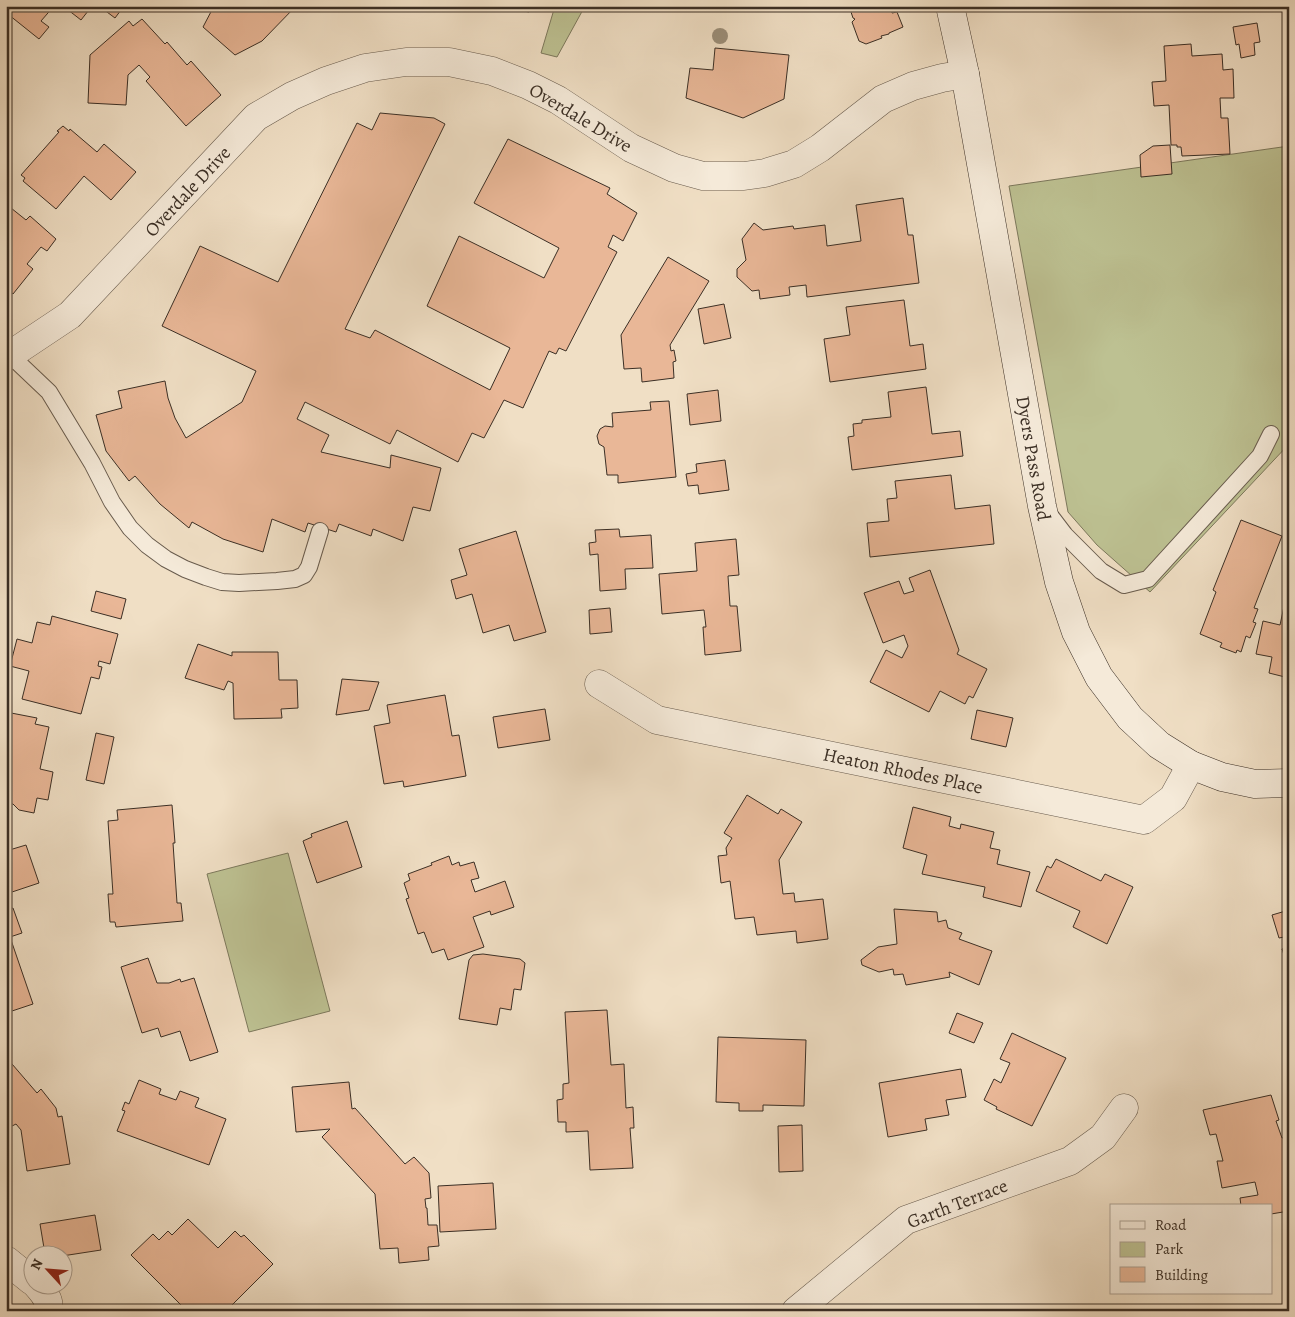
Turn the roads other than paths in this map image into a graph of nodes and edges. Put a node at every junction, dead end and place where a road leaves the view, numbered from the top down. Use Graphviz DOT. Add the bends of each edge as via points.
graph roads {
  1 [pos="950,6"];
  2 [pos="965,74"];
  3 [pos="8,355"];
  4 [pos="1271,434"];
  5 [pos="1042,506"];
  6 [pos="320,531"];
  7 [pos="599,684"];
  8 [pos="1191,765"];
  9 [pos="1289,783"];
  10 [pos="1124,1108"];
  11 [pos="6,1260"];
  12 [pos="22,1273"];
  13 [pos="44,1294"];
  14 [pos="48,1311"];
  15 [pos="796,1311"];
  1 -- 2 [label="street, Dyers Pass Road"];
  2 -- 3 [label="street, Overdale Drive" via="913,86 883,99 794,164 765,174 703,176 674,168 632,148 558,100 492,71 449,62 406,62 365,68 317,84 256,117 70,314"];
  2 -- 5 [label="street, Dyers Pass Road"];
  3 -- 6 [label="lane" via="49,392 130,528 147,545 185,570 222,582 295,579 304,575 309,567"];
  4 -- 5 [label="lane" via="1260,456 1148,579 1124,585 1101,571"];
  5 -- 8 [label="street, Dyers Pass Road" via="1059,582 1076,632 1100,677 1130,718 1159,745"];
  7 -- 8 [label="street, Heaton Rhodes Place" via="657,720 1144,820 1173,798"];
  8 -- 9 [label="street, Dyers Pass Road" via="1222,777 1255,784"];
  10 -- 15 [label="street, Garth Terrace" via="1103,1137 1070,1161 906,1220"];
  11 -- 12 [label="street"];
  13 -- 14 [label="street" via="50,1307"];
}
